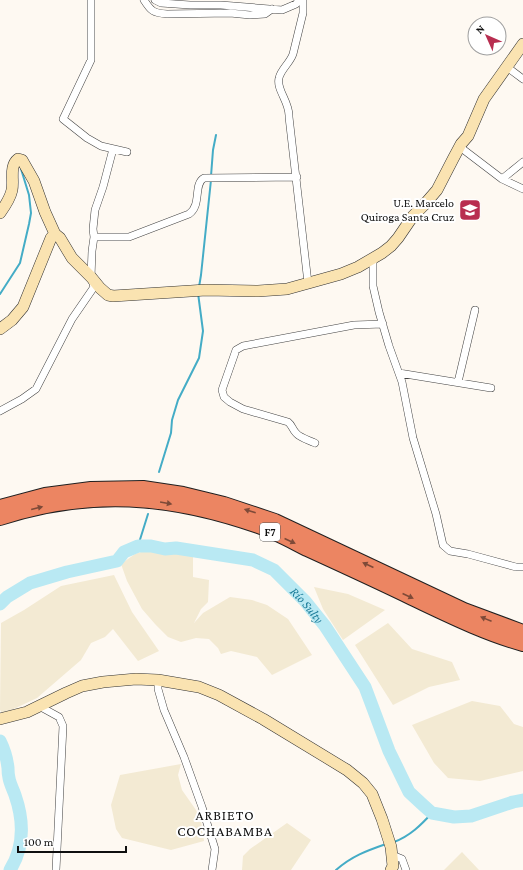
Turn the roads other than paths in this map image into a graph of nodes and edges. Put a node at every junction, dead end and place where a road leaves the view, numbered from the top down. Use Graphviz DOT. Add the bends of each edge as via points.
graph roads {
  1 [pos="92,0"];
  2 [pos="144,0"];
  3 [pos="299,0"];
  4 [pos="303,0"];
  5 [pos="158,1"];
  6 [pos="272,9"];
  7 [pos="171,13"];
  8 [pos="523,44"];
  9 [pos="507,67"];
  10 [pos="523,79"];
  11 [pos="460,147"];
  12 [pos="113,149"];
  13 [pos="127,152"];
  14 [pos="523,162"];
  15 [pos="296,177"];
  16 [pos="502,179"];
  17 [pos="523,189"];
  18 [pos="0,213"];
  19 [pos="55,234"];
  20 [pos="94,237"];
  21 [pos="373,259"];
  22 [pos="91,277"];
  23 [pos="308,283"];
  24 [pos="475,310"];
  25 [pos="383,324"];
  26 [pos="0,329"];
  27 [pos="399,373"];
  28 [pos="458,382"];
  29 [pos="491,388"];
  30 [pos="0,411"];
  31 [pos="315,442"];
  32 [pos="0,507"];
  33 [pos="0,518"];
  34 [pos="523,567"];
  35 [pos="523,632"];
  36 [pos="523,644"];
  37 [pos="158,680"];
  38 [pos="39,706"];
  39 [pos="1,719"];
  40 [pos="391,848"];
  41 [pos="56,870"];
  42 [pos="212,870"];
  43 [pos="391,870"];
  44 [pos="406,870"];
  1 -- 12 [label="street" via="91,60 63,119 87,138"];
  2 -- 7 [label="street" via="152,12"];
  3 -- 6 [label="street" via="282,10"];
  4 -- 15 [label="street" via="294,54 280,74 278,84 290,111"];
  5 -- 6 [label="street"];
  5 -- 7 [label="street"];
  6 -- 7 [label="street" via="264,14 250,15"];
  8 -- 9 [label="street"];
  9 -- 10 [label="street"];
  9 -- 11 [label="street" via="484,99 468,136"];
  11 -- 16 [label="street"];
  11 -- 21 [label="street" via="431,198 413,216 391,246"];
  12 -- 13 [label="street"];
  12 -- 20 [label="street" via="95,210"];
  14 -- 16 [label="street"];
  15 -- 20 [label="street" via="204,178 199,182 196,206 189,214 129,237"];
  15 -- 23 [label="street"];
  16 -- 17 [label="street"];
  18 -- 19 [label="street" via="10,197 15,161 22,160 34,181"];
  19 -- 22 [label="street" via="72,258"];
  19 -- 26 [label="street" via="51,238 23,307"];
  20 -- 22 [label="street"];
  21 -- 23 [label="street" via="341,274"];
  21 -- 25 [label="street" via="373,286"];
  22 -- 23 [label="street" via="104,292 113,296 206,290 274,290"];
  22 -- 30 [label="street" via="94,287 72,319 36,389"];
  24 -- 28 [label="street"];
  25 -- 27 [label="street"];
  25 -- 31 [label="street" via="347,326 243,346 236,350 222,390 224,397 243,409 288,422 300,437"];
  27 -- 28 [label="street"];
  27 -- 34 [label="street" via="413,438 444,545 450,551"];
  28 -- 29 [label="street"];
  35 -- 32 [label="highway, F7, one-way" via="464,610 275,521 183,494 143,488 90,489 45,495"];
  33 -- 36 [label="highway, F7, one-way" via="84,499 145,499 200,509 259,527 464,622 503,639"];
  37 -- 38 [label="street" via="136,679 82,686"];
  37 -- 40 [label="street" via="199,687 219,695 348,770 372,794"];
  37 -- 42 [label="street" via="164,710 184,757 215,849"];
  38 -- 39 [label="street"];
  38 -- 41 [label="street" via="59,717 63,726"];
  40 -- 43 [label="street"];
  40 -- 44 [label="street" via="402,859"];
}
